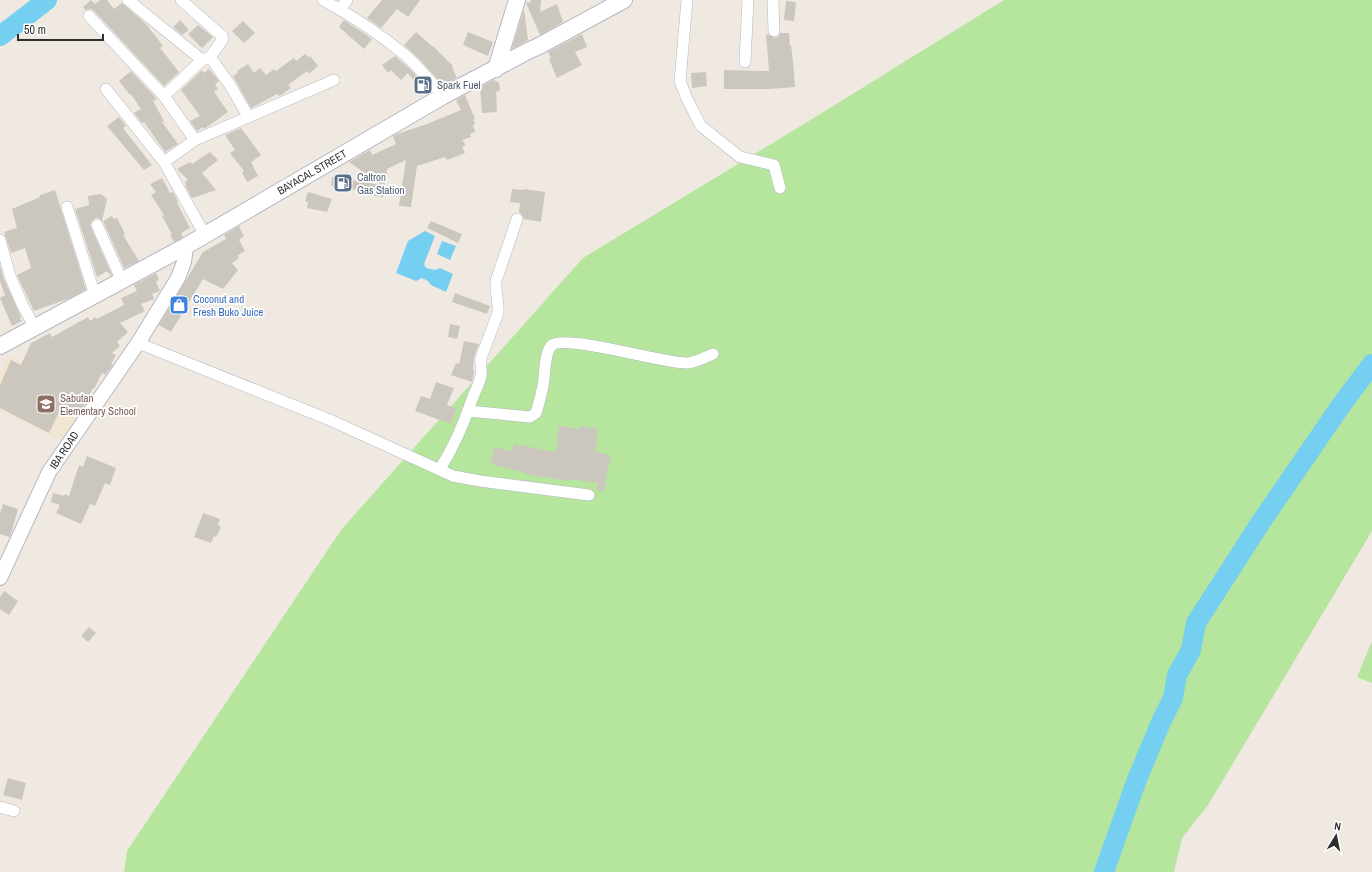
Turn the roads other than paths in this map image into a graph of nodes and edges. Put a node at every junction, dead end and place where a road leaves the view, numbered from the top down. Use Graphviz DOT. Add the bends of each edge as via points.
graph roads {
  1 [pos="128,0"];
  2 [pos="181,0"];
  3 [pos="323,0"];
  4 [pos="347,0"];
  5 [pos="517,0"];
  6 [pos="624,0"];
  7 [pos="687,0"];
  8 [pos="748,0"];
  9 [pos="772,0"];
  10 [pos="340,9"];
  11 [pos="89,16"];
  12 [pos="774,31"];
  13 [pos="206,58"];
  14 [pos="745,62"];
  15 [pos="496,69"];
  16 [pos="334,80"];
  17 [pos="106,89"];
  18 [pos="164,96"];
  19 [pos="443,96"];
  20 [pos="248,116"];
  21 [pos="195,140"];
  22 [pos="164,162"];
  23 [pos="780,188"];
  24 [pos="68,207"];
  25 [pos="517,219"];
  26 [pos="97,225"];
  27 [pos="205,235"];
  28 [pos="0,240"];
  29 [pos="186,246"];
  30 [pos="122,281"];
  31 [pos="95,295"];
  32 [pos="35,328"];
  33 [pos="138,343"];
  34 [pos="0,346"];
  35 [pos="713,354"];
  36 [pos="468,411"];
  37 [pos="440,469"];
  38 [pos="589,495"];
  39 [pos="0,578"];
  40 [pos="0,807"];
  41 [pos="14,810"];
  1 -- 13 [label="street"];
  2 -- 13 [label="street" via="222,36 223,39"];
  3 -- 10 [label="street"];
  4 -- 10 [label="street"];
  5 -- 15 [label="main road"];
  6 -- 15 [label="main road, BAYACAL STREET"];
  7 -- 23 [label="street" via="680,81 701,126 740,157 774,165"];
  8 -- 14 [label="street"];
  9 -- 12 [label="street"];
  10 -- 19 [label="street" via="406,56"];
  11 -- 18 [label="street"];
  13 -- 18 [label="street"];
  13 -- 20 [label="street" via="230,85"];
  15 -- 19 [label="main road, BAYACAL STREET"];
  16 -- 20 [label="street"];
  17 -- 22 [label="street"];
  18 -- 21 [label="street"];
  19 -- 27 [label="main road, BAYACAL STREET"];
  20 -- 21 [label="street"];
  21 -- 22 [label="street"];
  22 -- 27 [label="street"];
  24 -- 31 [label="street"];
  25 -- 36 [label="street" via="496,281 498,313 483,349 481,374"];
  26 -- 30 [label="street"];
  27 -- 29 [label="main road, BAYACAL STREET"];
  28 -- 32 [label="street" via="10,276"];
  29 -- 30 [label="main road, BAYACAL STREET"];
  29 -- 33 [label="street, IBA ROAD" via="178,278"];
  30 -- 31 [label="main road, BAYACAL STREET"];
  31 -- 32 [label="main road, BAYACAL STREET"];
  32 -- 34 [label="main road, BAYACAL STREET"];
  33 -- 37 [label="street" via="330,420"];
  33 -- 39 [label="street, IBA ROAD" via="49,472"];
  35 -- 36 [label="street" via="688,364 559,342 552,346 546,361 536,413 530,417"];
  36 -- 37 [label="street" via="454,445"];
  37 -- 38 [label="street" via="453,476 480,481"];
  40 -- 41 [label="street"];
}
